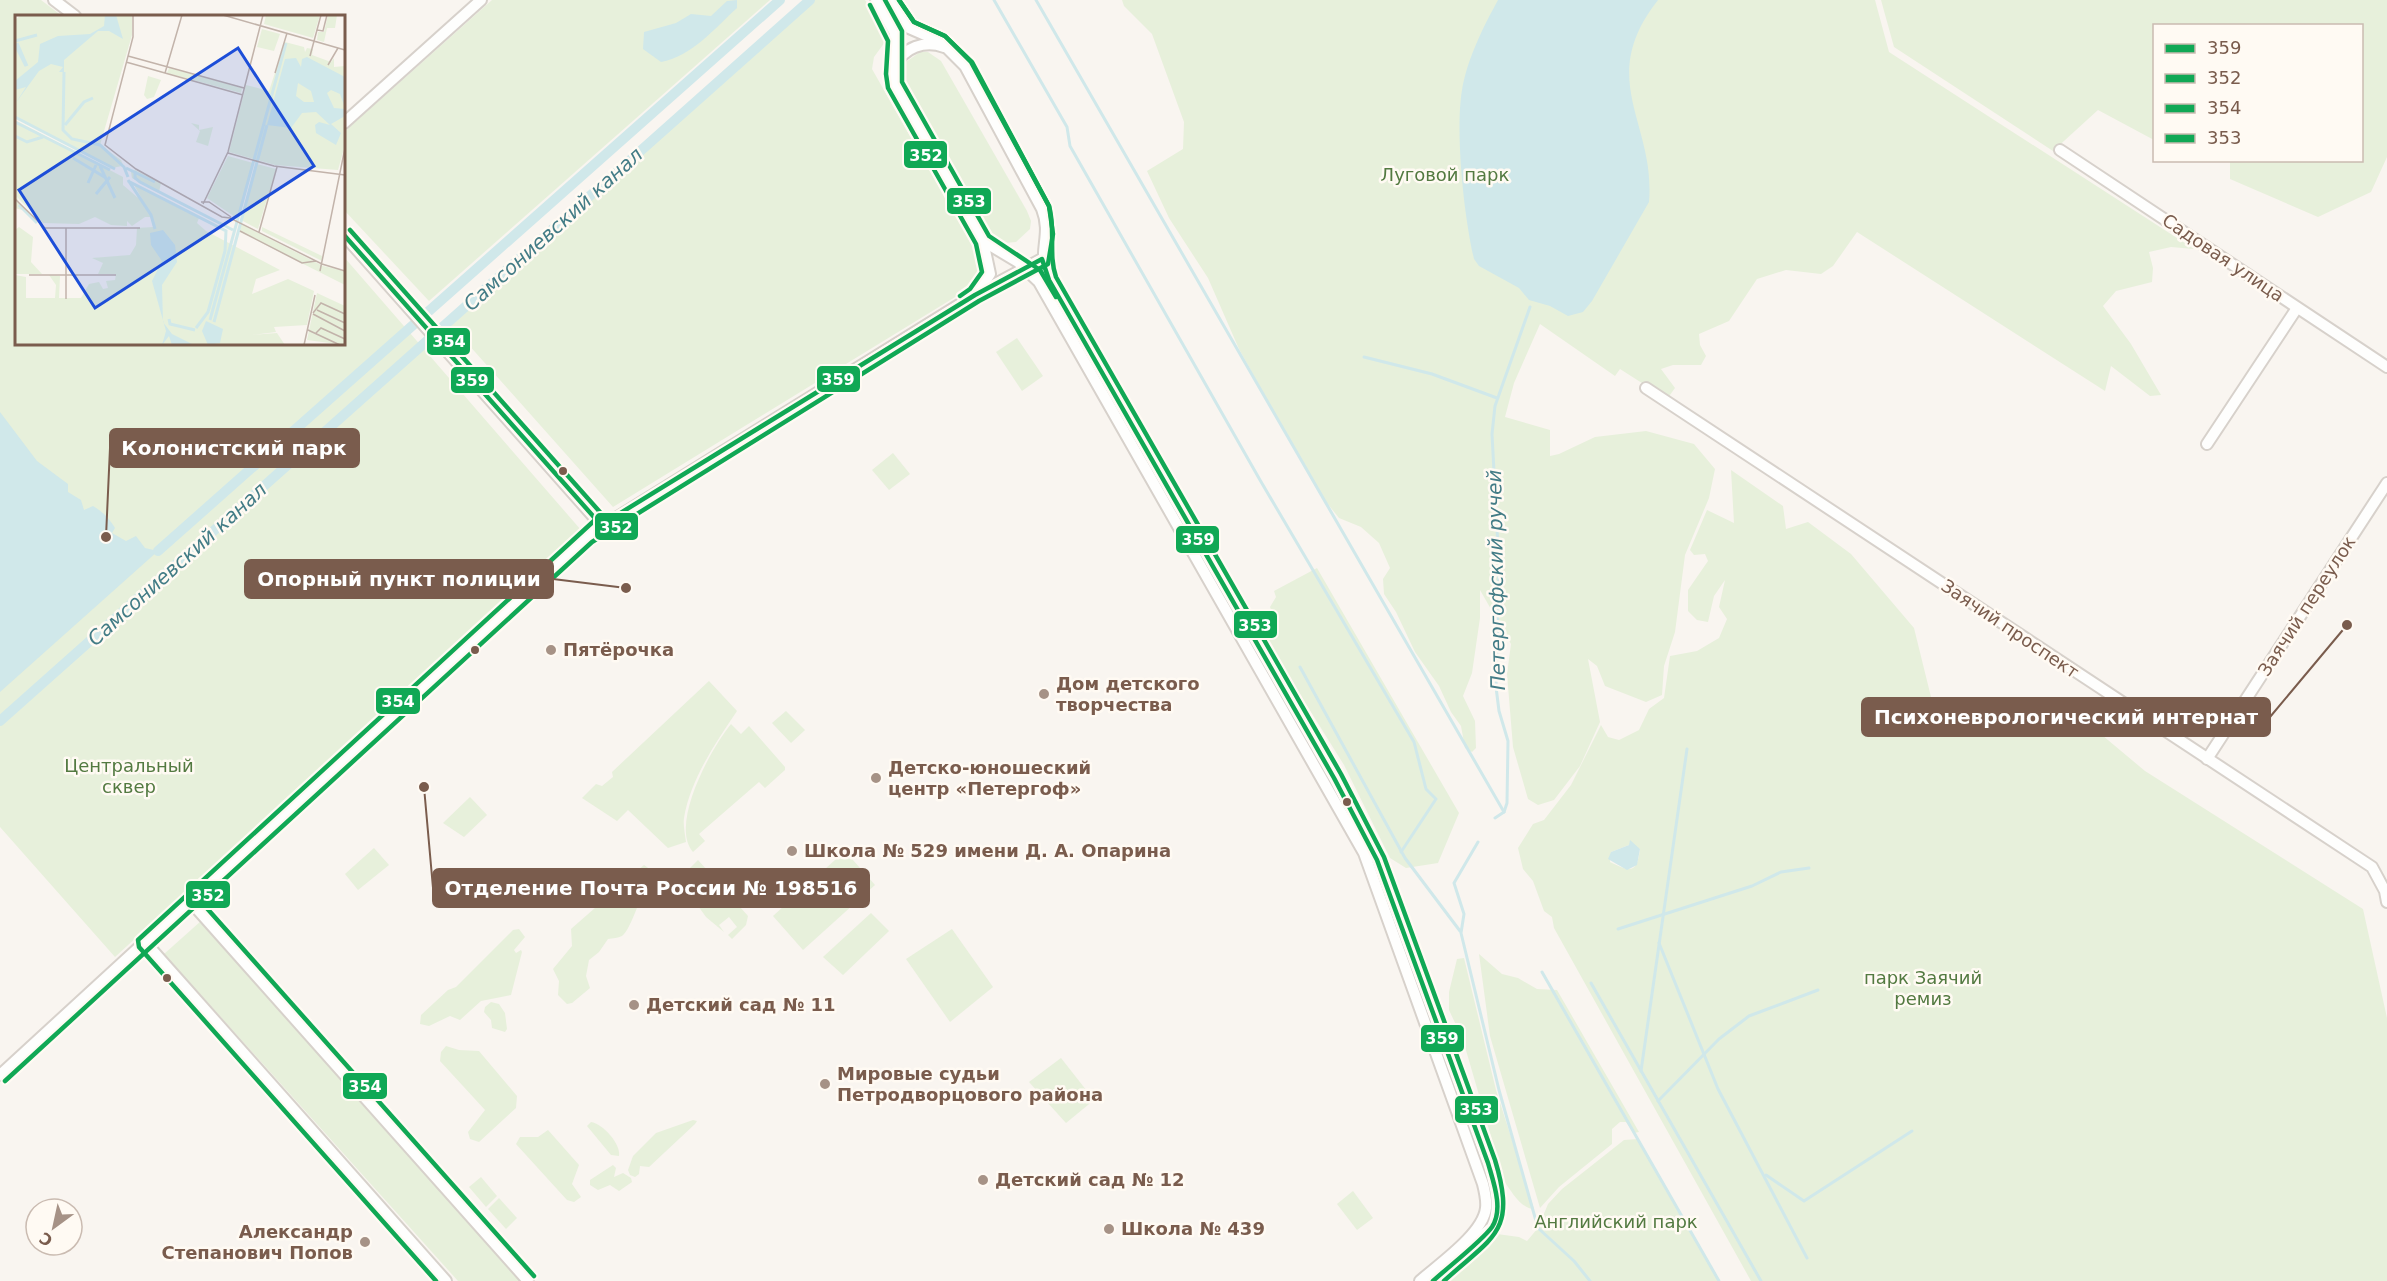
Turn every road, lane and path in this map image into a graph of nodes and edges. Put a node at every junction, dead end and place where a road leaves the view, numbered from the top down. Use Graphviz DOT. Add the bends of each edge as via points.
graph roads {
  1 [pos="54,0"];
  2 [pos="481,0"];
  3 [pos="876,0"];
  4 [pos="890,0"];
  5 [pos="74,15"];
  6 [pos="950,50"];
  7 [pos="892,74"];
  8 [pos="345,122"];
  9 [pos="2060,150"];
  10 [pos="345,236"];
  11 [pos="983,241"];
  12 [pos="1042,259"];
  13 [pos="1026,268"];
  14 [pos="975,295"];
  15 [pos="2298,308"];
  16 [pos="2387,367"];
  17 [pos="1646,388"];
  18 [pos="2206,444"];
  19 [pos="2387,483"];
  20 [pos="601,525"];
  21 [pos="2207,759"];
  22 [pos="190,901"];
  23 [pos="2387,902"];
  24 [pos="145,942"];
  25 [pos="0,1075"];
  26 [pos="1491,1211"];
  27 [pos="446,1281"];
  28 [pos="528,1281"];
  29 [pos="1420,1281"];
  30 [pos="1433,1281"];
  1 -- 5 [label="street"];
  2 -- 8 [label="street"];
  3 -- 7 [label="street" via="895,33"];
  4 -- 6 [label="street" via="909,28 935,38"];
  6 -- 7 [label="street" via="938,45 914,47 898,60"];
  6 -- 12 [label="street" via="964,66 1039,202 1047,226"];
  7 -- 11 [label="street"];
  9 -- 15 [label="street, Садовая улица"];
  10 -- 20 [label="street"];
  11 -- 13 [label="street"];
  11 -- 14 [label="street" via="990,274"];
  12 -- 13 [label="street"];
  12 -- 26 [label="street" via="1049,280 1377,860 1488,1163 1495,1188"];
  13 -- 14 [label="street"];
  13 -- 26 [label="street" via="1039,282 1364,853"];
  14 -- 20 [label="street"];
  15 -- 16 [label="street, Садовая улица"];
  15 -- 18 [label="street"];
  17 -- 21 [label="street, Заячий проспект"];
  19 -- 21 [label="street, Заячий переулок"];
  20 -- 22 [label="street"];
  21 -- 23 [label="street, Заячий проспект" via="2372,867"];
  22 -- 24 [label="street"];
  22 -- 28 [label="street"];
  24 -- 25 [label="street"];
  24 -- 27 [label="street"];
  26 -- 29 [label="street" via="1473,1234"];
  26 -- 30 [label="street" via="1492,1227 1483,1238"];
}
